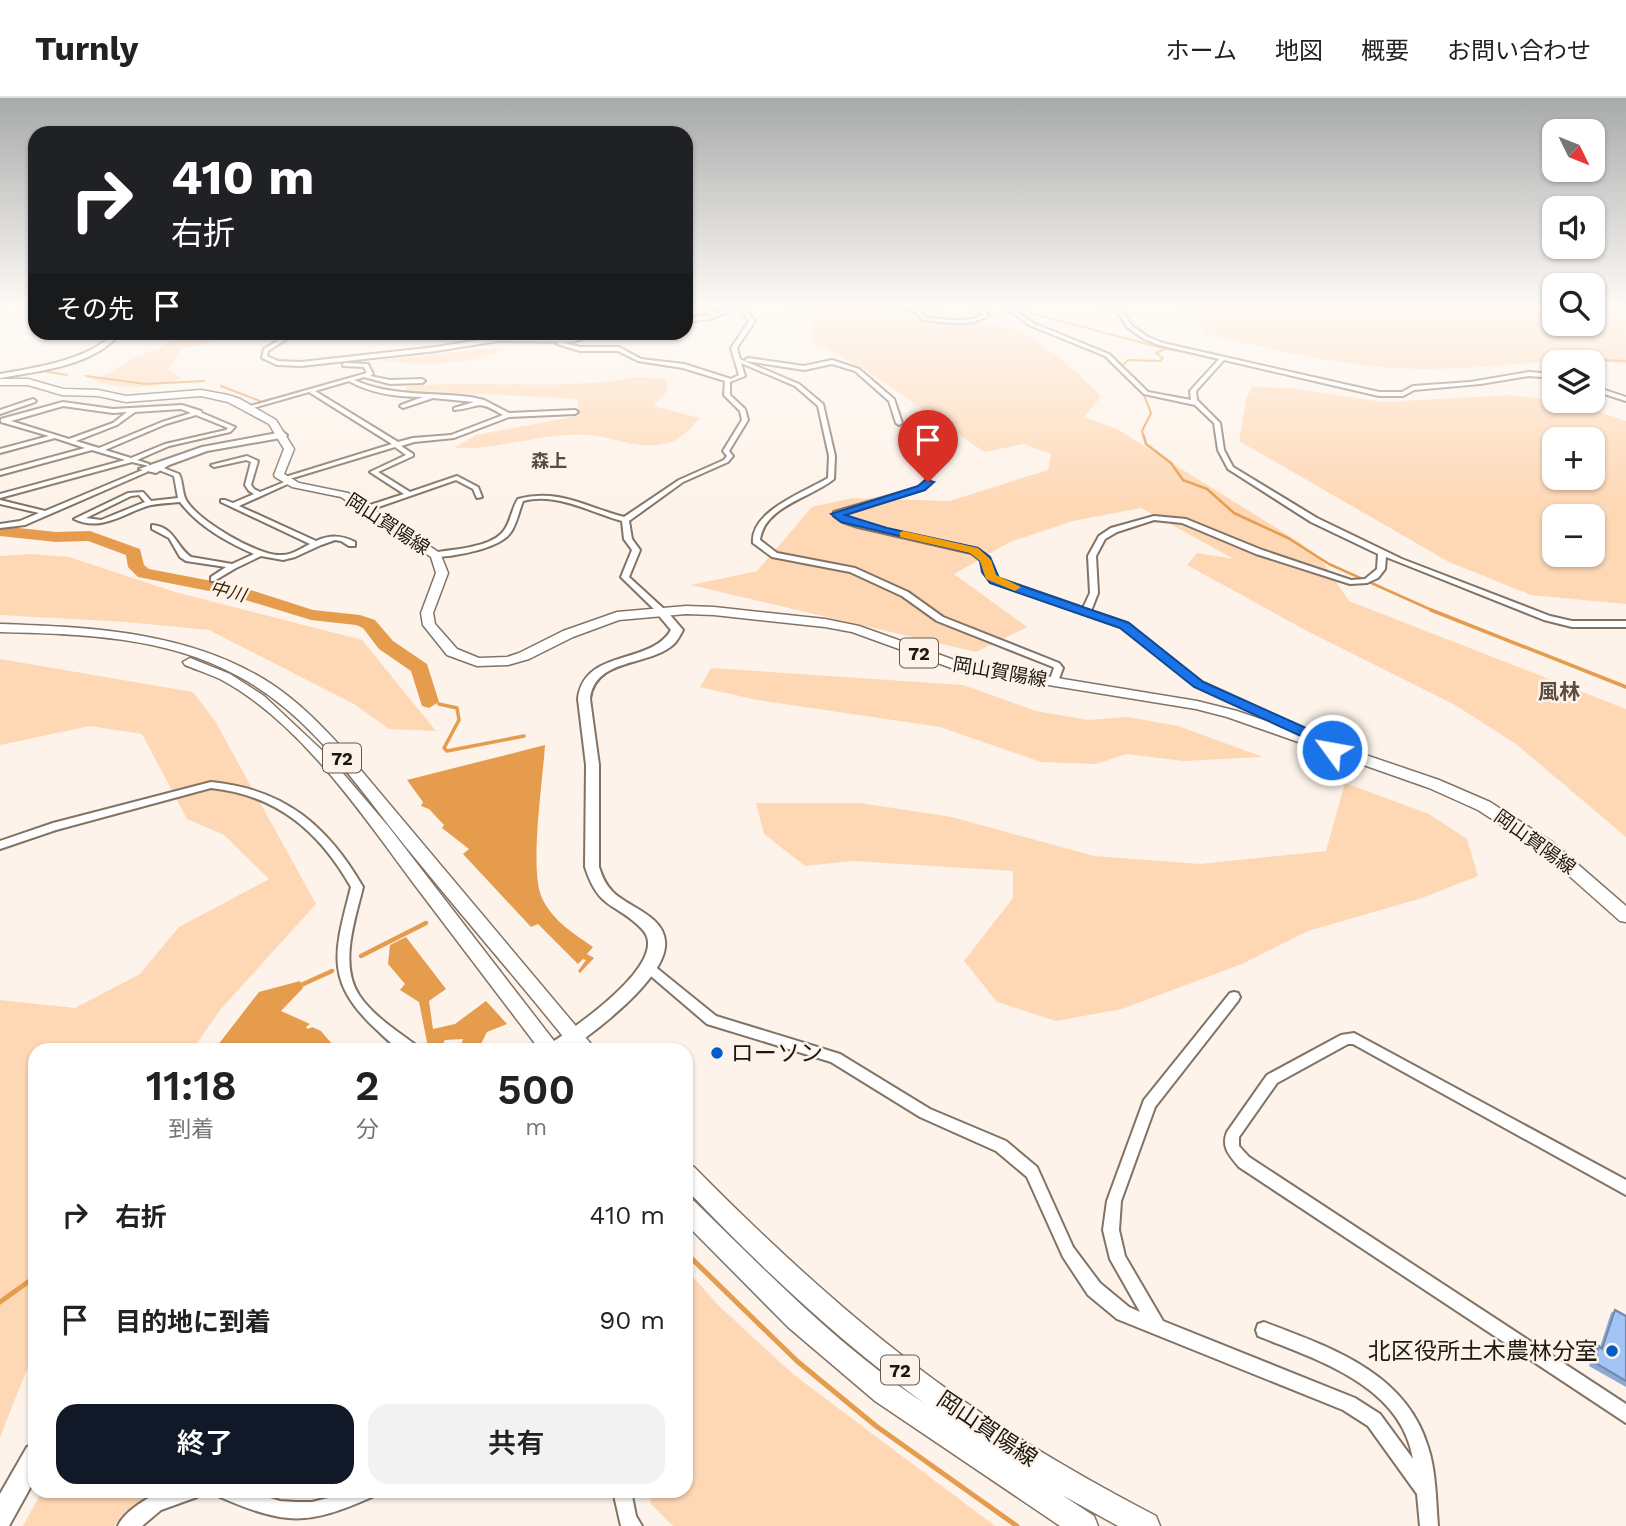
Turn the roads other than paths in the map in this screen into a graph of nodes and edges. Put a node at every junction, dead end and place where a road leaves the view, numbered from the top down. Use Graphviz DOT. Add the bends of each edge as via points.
graph roads {
  1 [pos="21,371"];
  2 [pos="368,371"];
  3 [pos="696,371"];
  4 [pos="741,371"];
  5 [pos="763,371"];
  6 [pos="858,371"];
  7 [pos="1123,371"];
  8 [pos="1211,371"];
  9 [pos="1271,371"];
  10 [pos="1542,374"];
  11 [pos="0,376"];
  12 [pos="367,377"];
  13 [pos="352,381"];
  14 [pos="422,381"];
  15 [pos="0,382"];
  16 [pos="727,382"];
  17 [pos="311,391"];
  18 [pos="1605,392"];
  19 [pos="436,395"];
  20 [pos="1626,399"];
  21 [pos="33,401"];
  22 [pos="482,401"];
  23 [pos="1196,403"];
  24 [pos="403,406"];
  25 [pos="248,407"];
  26 [pos="456,409"];
  27 [pos="132,411"];
  28 [pos="199,412"];
  29 [pos="576,412"];
  30 [pos="508,415"];
  31 [pos="1,416"];
  32 [pos="899,423"];
  33 [pos="286,435"];
  34 [pos="53,437"];
  35 [pos="68,441"];
  36 [pos="397,445"];
  37 [pos="95,449"];
  38 [pos="0,451"];
  39 [pos="132,461"];
  40 [pos="214,465"];
  41 [pos="162,466"];
  42 [pos="146,468"];
  43 [pos="0,473"];
  44 [pos="285,479"];
  45 [pos="928,482"];
  46 [pos="260,494"];
  47 [pos="410,494"];
  48 [pos="0,496"];
  49 [pos="479,497"];
  50 [pos="182,500"];
  51 [pos="223,501"];
  52 [pos="0,502"];
  53 [pos="149,503"];
  54 [pos="234,505"];
  55 [pos="367,509"];
  56 [pos="46,513"];
  57 [pos="625,520"];
  58 [pos="0,526"];
  59 [pos="155,527"];
  60 [pos="316,544"];
  61 [pos="352,544"];
  62 [pos="263,553"];
  63 [pos="1382,553"];
  64 [pos="436,555"];
  65 [pos="233,566"];
  66 [pos="214,579"];
  67 [pos="661,611"];
  68 [pos="1086,612"];
  69 [pos="1626,624"];
  70 [pos="0,628"];
  71 [pos="0,636"];
  72 [pos="1055,682"];
  73 [pos="1332,750"];
  74 [pos="0,845"];
  75 [pos="1626,916"];
  76 [pos="649,968"];
  77 [pos="1234,997"];
  78 [pos="402,1043"];
  79 [pos="548,1043"];
  80 [pos="581,1043"];
  81 [pos="693,1181"];
  82 [pos="1626,1188"];
  83 [pos="693,1216"];
  84 [pos="1156,1324"];
  85 [pos="1264,1330"];
  86 [pos="1626,1415"];
  87 [pos="28,1468"];
  88 [pos="1426,1491"];
  89 [pos="171,1498"];
  90 [pos="242,1498"];
  91 [pos="349,1498"];
  92 [pos="623,1498"];
  93 [pos="0,1518"];
  94 [pos="628,1524"];
  95 [pos="127,1526"];
  96 [pos="1084,1526"];
  97 [pos="1146,1526"];
  98 [pos="1429,1526"];
  1 -- 11 [label="street"];
  2 -- 12 [label="street"];
  3 -- 16 [label="street"];
  4 -- 16 [label="street" via="742,376"];
  5 -- 72 [label="street" via="814,396 821,405 832,456 831,479 772,514 758,529 756,541 775,555 852,570 905,594 940,619 1056,665"];
  6 -- 32 [label="street" via="892,400"];
  7 -- 23 [label="street" via="1146,393"];
  8 -- 23 [label="street" via="1193,391"];
  9 -- 10 [label="street" via="1380,394"];
  12 -- 13 [label="street"];
  12 -- 14 [label="street"];
  13 -- 17 [label="street"];
  13 -- 19 [label="street" via="371,391"];
  15 -- 25 [label="main road" via="28,382 62,392 126,399 193,393 228,398"];
  16 -- 57 [label="street" via="727,395 743,410 745,421 726,451 730,456 681,481"];
  17 -- 25 [label="street"];
  17 -- 36 [label="street"];
  18 -- 20 [label="street"];
  19 -- 22 [label="street"];
  19 -- 24 [label="street"];
  21 -- 31 [label="street"];
  22 -- 26 [label="street"];
  22 -- 30 [label="street"];
  23 -- 63 [label="street" via="1217,423 1221,450 1230,468 1288,506"];
  25 -- 33 [label="main road"];
  27 -- 28 [label="street" via="182,407"];
  27 -- 31 [label="street" via="63,404"];
  27 -- 35 [label="street" via="115,424"];
  28 -- 37 [label="street"];
  28 -- 39 [label="street" via="232,427 167,445"];
  29 -- 30 [label="street"];
  30 -- 36 [label="street" via="452,437"];
  31 -- 34 [label="street"];
  33 -- 41 [label="street" via="175,458"];
  33 -- 44 [label="main road" via="289,449 279,475"];
  34 -- 35 [label="street"];
  34 -- 38 [label="street"];
  35 -- 37 [label="street"];
  36 -- 44 [label="street"];
  36 -- 47 [label="street" via="411,456 373,472"];
  37 -- 39 [label="street"];
  37 -- 43 [label="street"];
  39 -- 42 [label="street"];
  39 -- 48 [label="street"];
  40 -- 46 [label="street" via="247,458 255,461 248,485"];
  41 -- 42 [label="street"];
  41 -- 50 [label="street" via="177,475"];
  42 -- 56 [label="street"];
  44 -- 46 [label="street"];
  44 -- 55 [label="main road, 岡山賀陽線" via="337,492"];
  45 -- 68 [label="street" via="922,488 837,514 845,520 974,551 986,560 994,580"];
  46 -- 54 [label="street"];
  47 -- 49 [label="street" via="457,478 476,488"];
  47 -- 55 [label="street"];
  50 -- 53 [label="street"];
  50 -- 62 [label="street" via="215,532"];
  51 -- 54 [label="street"];
  52 -- 56 [label="street"];
  53 -- 53 [label="street" via="109,521 78,519 131,494 141,493"];
  54 -- 60 [label="street"];
  55 -- 64 [label="main road, 岡山賀陽線"];
  56 -- 58 [label="street"];
  57 -- 64 [label="street" via="551,497 530,496 520,500 508,533 502,537 479,547"];
  57 -- 67 [label="street" via="628,539 636,550 625,577"];
  59 -- 65 [label="street" via="172,537 189,559"];
  60 -- 61 [label="street" via="338,537"];
  60 -- 62 [label="street" via="288,558 275,559"];
  62 -- 65 [label="street"];
  63 -- 68 [label="street" via="1381,569 1368,580 1350,582 1175,518 1154,518 1102,538 1093,556 1094,593"];
  63 -- 69 [label="street" via="1546,618 1572,624"];
  64 -- 67 [label="main road, 岡山賀陽線 / 72" via="442,573 427,613 429,625 452,652 477,662 516,659 617,616"];
  65 -- 66 [label="street"];
  67 -- 72 [label="main road, 岡山賀陽線 / 72" via="714,611 825,623 855,629 957,666"];
  67 -- 76 [label="street" via="674,624 675,638 662,649 606,668 585,690 584,702 592,753 592,867 605,896 652,928 659,940"];
  68 -- 73 [label="street" via="1124,625 1199,684 1317,738"];
  70 -- 80 [label="main road, 72" via="150,641 217,660 271,689 328,741"];
  71 -- 79 [label="main road, 72" via="58,637 146,649 198,664 260,698 317,753"];
  72 -- 73 [label="main road, 岡山賀陽線 / 72" via="1197,705"];
  73 -- 75 [label="main road, 岡山賀陽線 / 72" via="1484,806 1546,846"];
  74 -- 78 [label="street" via="211,785 231,785 290,809 346,866 357,887 342,945 346,984 383,1029"];
  76 -- 80 [label="street"];
  76 -- 84 [label="street" via="712,1020 835,1058 925,1113 1001,1146 1032,1172 1068,1252 1094,1289 1123,1313"];
  77 -- 84 [label="street" via="1149,1104 1114,1201 1111,1230 1118,1259"];
  81 -- 97 [label="main road, 岡山賀陽線 / 72" via="807,1295 894,1366 991,1434"];
  82 -- 86 [label="street" via="1354,1038 1272,1079 1232,1136 1232,1148 1244,1162"];
  83 -- 96 [label="main road, 岡山賀陽線 / 72" via="797,1318 884,1392"];
  84 -- 88 [label="street" via="1349,1404 1374,1420"];
  85 -- 88 [label="street" via="1371,1377 1402,1412 1418,1441"];
  87 -- 93 [label="street"];
  88 -- 98 [label="street"];
  89 -- 95 [label="street" via="156,1503"];
  90 -- 91 [label="street" via="270,1510 297,1512"];
  92 -- 94 [label="street"];
}
